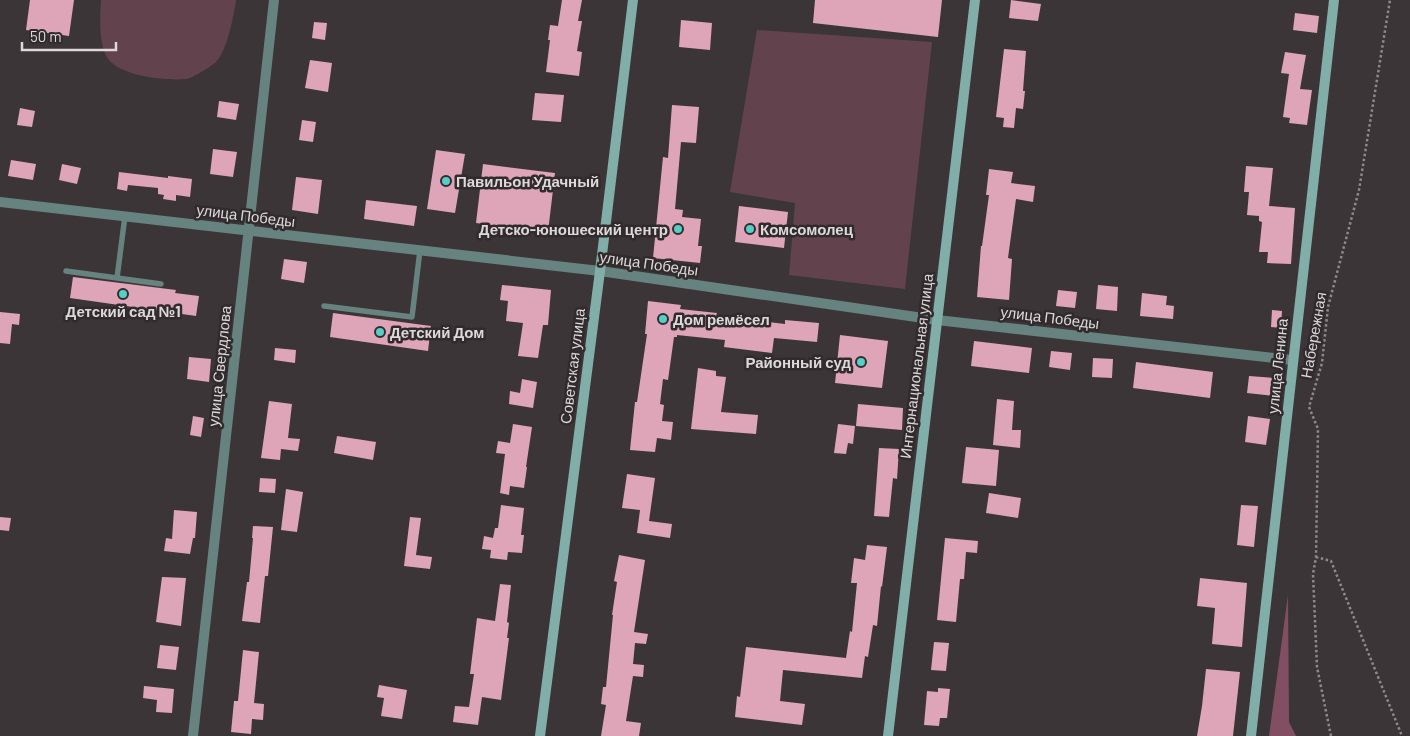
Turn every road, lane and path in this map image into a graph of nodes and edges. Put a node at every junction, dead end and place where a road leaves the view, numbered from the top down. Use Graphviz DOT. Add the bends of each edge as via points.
graph roads {
  1 [pos="274,0"];
  2 [pos="633,0"];
  3 [pos="975,0"];
  4 [pos="1334,0"];
  5 [pos="1390,0"];
  6 [pos="0,202"];
  7 [pos="125,216"];
  8 [pos="249,230"];
  9 [pos="420,250"];
  10 [pos="66,271"];
  11 [pos="600,271"];
  12 [pos="117,278"];
  13 [pos="161,284"];
  14 [pos="324,306"];
  15 [pos="937,320"];
  16 [pos="1292,360"];
  17 [pos="1316,557"];
  18 [pos="192,736"];
  19 [pos="540,736"];
  20 [pos="888,736"];
  21 [pos="1250,736"];
  22 [pos="1331,736"];
  23 [pos="1402,736"];
  1 -- 8 [label="street, улица Свердлова"];
  2 -- 11 [label="main road, Советская улица"];
  3 -- 15 [label="main road, Интернациональная улица"];
  4 -- 16 [label="main road, улица Ленина"];
  5 -- 17 [label="path, Набережная" via="1359,190 1328,308 1322,363 1309,407 1318,429"];
  6 -- 7 [label="street, улица Победы"];
  7 -- 8 [label="street, улица Победы"];
  7 -- 12 [label="lane"];
  8 -- 9 [label="street, улица Победы"];
  8 -- 18 [label="street, улица Свердлова"];
  9 -- 11 [label="street, улица Победы"];
  9 -- 14 [label="lane" via="412,317"];
  10 -- 12 [label="lane"];
  11 -- 15 [label="street, улица Победы"];
  11 -- 19 [label="main road, Советская улица"];
  12 -- 13 [label="lane"];
  15 -- 16 [label="street, улица Победы"];
  15 -- 20 [label="main road, Интернациональная улица"];
  16 -- 21 [label="main road, улица Ленина"];
  17 -- 22 [label="path, Набережная" via="1313,574 1317,667"];
  17 -- 23 [label="path" via="1332,561"];
}
